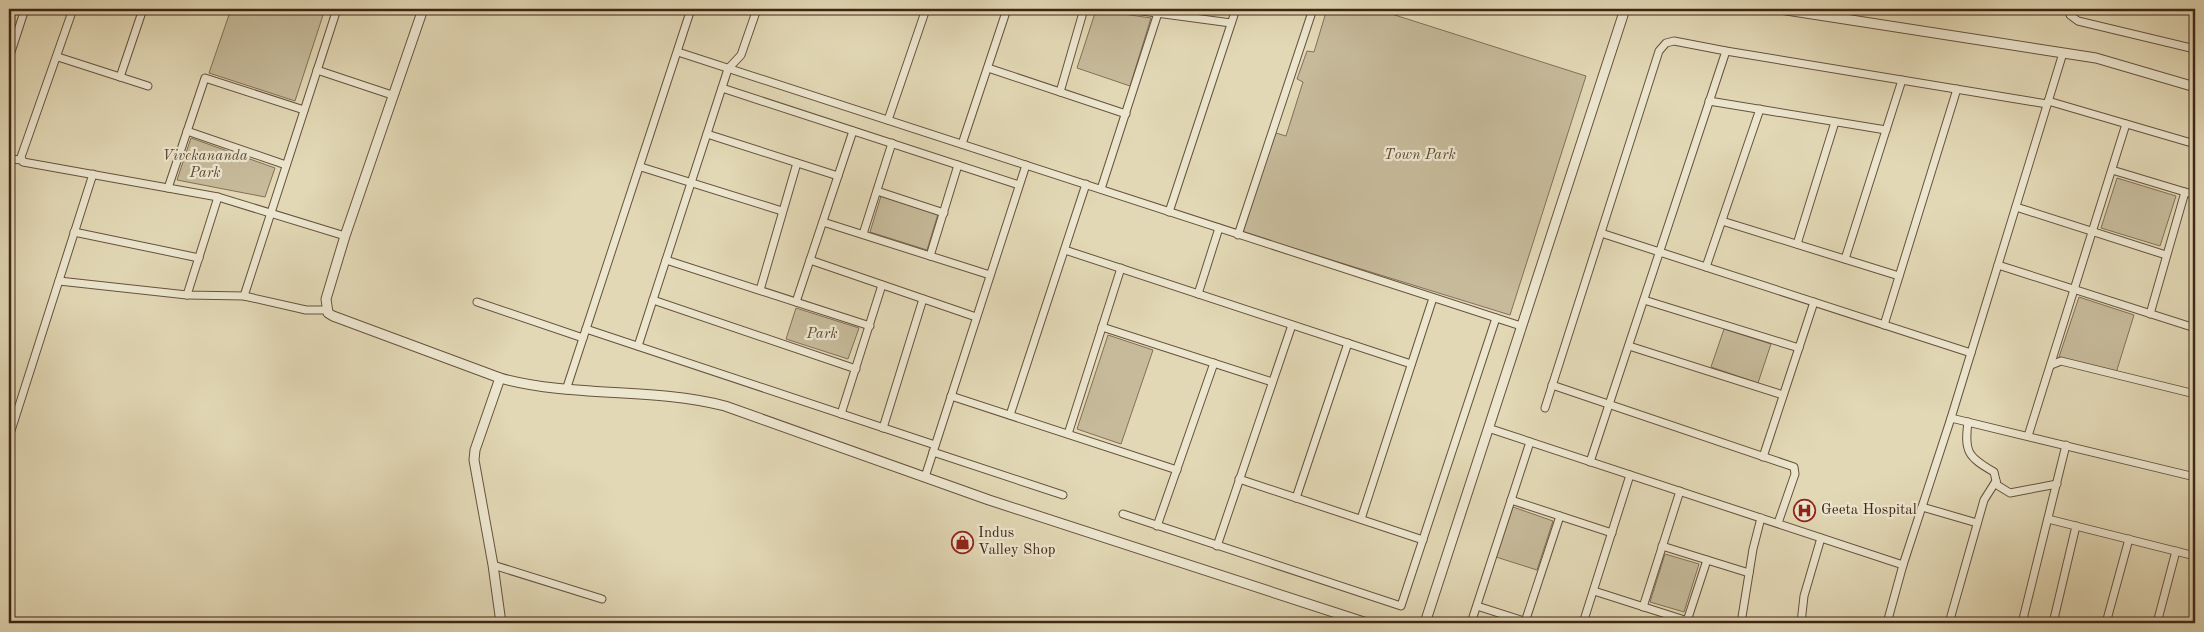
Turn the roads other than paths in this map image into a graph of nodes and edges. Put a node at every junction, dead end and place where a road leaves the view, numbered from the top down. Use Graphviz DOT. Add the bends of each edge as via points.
graph roads {
  1 [pos="25,9"];
  2 [pos="73,9"];
  3 [pos="143,9"];
  4 [pos="337,9"];
  5 [pos="423,9"];
  6 [pos="692,9"];
  7 [pos="757,9"];
  8 [pos="926,9"];
  9 [pos="1007,9"];
  10 [pos="1084,9"];
  11 [pos="1127,9"];
  12 [pos="1236,9"];
  13 [pos="1313,9"];
  14 [pos="1625,9"];
  15 [pos="1780,9"];
  16 [pos="2070,9"];
  17 [pos="1158,13"];
  18 [pos="1231,23"];
  19 [pos="2195,49"];
  20 [pos="678,52"];
  21 [pos="1726,52"];
  22 [pos="2063,53"];
  23 [pos="58,57"];
  24 [pos="9,58"];
  25 [pos="988,68"];
  26 [pos="728,69"];
  27 [pos="317,70"];
  28 [pos="120,77"];
  29 [pos="1902,80"];
  30 [pos="148,86"];
  31 [pos="2195,87"];
  32 [pos="722,88"];
  33 [pos="1957,89"];
  34 [pos="1060,92"];
  35 [pos="392,95"];
  36 [pos="1709,101"];
  37 [pos="2048,103"];
  38 [pos="304,110"];
  39 [pos="1760,110"];
  40 [pos="1126,114"];
  41 [pos="888,120"];
  42 [pos="1835,122"];
  43 [pos="2126,124"];
  44 [pos="1886,130"];
  45 [pos="187,131"];
  46 [pos="853,131"];
  47 [pos="707,134"];
  48 [pos="892,144"];
  49 [pos="962,144"];
  50 [pos="2195,144"];
  51 [pos="9,159"];
  52 [pos="22,160"];
  53 [pos="797,163"];
  54 [pos="286,165"];
  55 [pos="958,165"];
  56 [pos="1026,165"];
  57 [pos="641,167"];
  58 [pos="2112,170"];
  59 [pos="93,174"];
  60 [pos="838,176"];
  61 [pos="691,184"];
  62 [pos="1086,184"];
  63 [pos="1019,185"];
  64 [pos="168,188"];
  65 [pos="1101,189"];
  66 [pos="877,191"];
  67 [pos="2185,192"];
  68 [pos="2195,195"];
  69 [pos="218,197"];
  70 [pos="2016,207"];
  71 [pos="782,211"];
  72 [pos="1169,212"];
  73 [pos="270,213"];
  74 [pos="944,213"];
  75 [pos="1722,221"];
  76 [pos="823,222"];
  77 [pos="1219,228"];
  78 [pos="74,232"];
  79 [pos="2092,232"];
  80 [pos="1602,233"];
  81 [pos="863,234"];
  82 [pos="1238,235"];
  83 [pos="345,236"];
  84 [pos="1797,244"];
  85 [pos="1064,250"];
  86 [pos="1660,252"];
  87 [pos="2166,255"];
  88 [pos="930,256"];
  89 [pos="199,258"];
  90 [pos="1845,259"];
  91 [pos="666,260"];
  92 [pos="810,260"];
  93 [pos="1998,265"];
  94 [pos="1706,267"];
  95 [pos="1121,268"];
  96 [pos="990,275"];
  97 [pos="1899,276"];
  98 [pos="59,281"];
  99 [pos="882,285"];
  100 [pos="760,290"];
  101 [pos="2074,290"];
  102 [pos="1198,294"];
  103 [pos="187,295"];
  104 [pos="244,296"];
  105 [pos="1433,298"];
  106 [pos="923,299"];
  107 [pos="653,300"];
  108 [pos="1644,300"];
  109 [pos="477,302"];
  110 [pos="796,302"];
  111 [pos="1814,302"];
  112 [pos="327,310"];
  113 [pos="2150,314"];
  114 [pos="976,317"];
  115 [pos="1496,318"];
  116 [pos="1292,325"];
  117 [pos="1884,325"];
  118 [pos="870,326"];
  119 [pos="1521,326"];
  120 [pos="1102,327"];
  121 [pos="2195,328"];
  122 [pos="586,329"];
  123 [pos="583,338"];
  124 [pos="1348,343"];
  125 [pos="638,346"];
  126 [pos="1629,346"];
  127 [pos="1799,348"];
  128 [pos="1971,354"];
  129 [pos="1214,363"];
  130 [pos="1411,364"];
  131 [pos="2050,365"];
  132 [pos="856,369"];
  133 [pos="500,378"];
  134 [pos="1272,382"];
  135 [pos="1552,385"];
  136 [pos="566,390"];
  137 [pos="2195,394"];
  138 [pos="951,396"];
  139 [pos="1783,396"];
  140 [pos="1609,404"];
  141 [pos="1545,408"];
  142 [pos="841,414"];
  143 [pos="1010,415"];
  144 [pos="1951,418"];
  145 [pos="1968,422"];
  146 [pos="883,428"];
  147 [pos="1488,428"];
  148 [pos="1068,434"];
  149 [pos="2028,436"];
  150 [pos="9,437"];
  151 [pos="1530,442"];
  152 [pos="2066,445"];
  153 [pos="934,449"];
  154 [pos="1763,457"];
  155 [pos="1590,462"];
  156 [pos="1177,470"];
  157 [pos="1630,475"];
  158 [pos="924,477"];
  159 [pos="2195,477"];
  160 [pos="1239,479"];
  161 [pos="1996,481"];
  162 [pos="2056,484"];
  163 [pos="1680,491"];
  164 [pos="1063,495"];
  165 [pos="1296,498"];
  166 [pos="1511,500"];
  167 [pos="1922,507"];
  168 [pos="1123,514"];
  169 [pos="1560,516"];
  170 [pos="1761,518"];
  171 [pos="1361,519"];
  172 [pos="2048,519"];
  173 [pos="1778,523"];
  174 [pos="1978,523"];
  175 [pos="1157,526"];
  176 [pos="2076,526"];
  177 [pos="1612,533"];
  178 [pos="1821,538"];
  179 [pos="2129,539"];
  180 [pos="1423,540"];
  181 [pos="1217,546"];
  182 [pos="1662,546"];
  183 [pos="2176,551"];
  184 [pos="2195,556"];
  185 [pos="1707,560"];
  186 [pos="493,564"];
  187 [pos="1904,565"];
  188 [pos="1749,573"];
  189 [pos="1594,591"];
  190 [pos="602,599"];
  191 [pos="1477,606"];
  192 [pos="1643,607"];
  193 [pos="1528,622"];
  194 [pos="1690,622"];
  195 [pos="501,623"];
  196 [pos="1367,623"];
  197 [pos="1425,623"];
  198 [pos="1471,623"];
  199 [pos="1583,623"];
  200 [pos="1741,623"];
  201 [pos="1801,623"];
  202 [pos="1887,623"];
  203 [pos="1950,623"];
  204 [pos="2022,623"];
  205 [pos="2053,623"];
  206 [pos="2106,623"];
  207 [pos="2157,623"];
  1 -- 24 [label="street"];
  2 -- 23 [label="street"];
  3 -- 28 [label="street"];
  4 -- 27 [label="street"];
  5 -- 35 [label="street"];
  6 -- 20 [label="street"];
  7 -- 26 [label="street" via="741,56"];
  8 -- 41 [label="street"];
  9 -- 25 [label="street"];
  10 -- 34 [label="street"];
  11 -- 17 [label="street"];
  12 -- 18 [label="street"];
  13 -- 82 [label="street"];
  14 -- 119 [label="street"];
  15 -- 22 [label="street"];
  16 -- 19 [label="street" via="2070,15 2078,21"];
  17 -- 18 [label="street"];
  17 -- 40 [label="street"];
  18 -- 72 [label="street"];
  20 -- 26 [label="street"];
  20 -- 57 [label="street"];
  21 -- 29 [label="street"];
  21 -- 36 [label="street"];
  21 -- 80 [label="street" via="1674,41 1666,43 1659,51"];
  22 -- 31 [label="street" via="2096,58"];
  22 -- 37 [label="street"];
  23 -- 28 [label="street"];
  23 -- 52 [label="street"];
  25 -- 34 [label="street"];
  25 -- 49 [label="street"];
  26 -- 32 [label="street"];
  26 -- 41 [label="street"];
  27 -- 35 [label="street"];
  27 -- 38 [label="street"];
  28 -- 30 [label="street"];
  29 -- 33 [label="street"];
  29 -- 44 [label="street"];
  32 -- 46 [label="street"];
  32 -- 47 [label="street"];
  33 -- 37 [label="street"];
  33 -- 97 [label="street"];
  34 -- 40 [label="street"];
  35 -- 83 [label="street"];
  36 -- 39 [label="street"];
  36 -- 86 [label="street"];
  37 -- 43 [label="street"];
  37 -- 70 [label="street"];
  38 -- 45 [label="street" via="206,78"];
  38 -- 54 [label="street"];
  39 -- 42 [label="street"];
  39 -- 75 [label="street"];
  40 -- 65 [label="street"];
  41 -- 49 [label="street"];
  42 -- 44 [label="street"];
  42 -- 84 [label="street"];
  43 -- 50 [label="street"];
  43 -- 58 [label="street"];
  44 -- 90 [label="street"];
  45 -- 54 [label="street"];
  45 -- 64 [label="street"];
  46 -- 48 [label="street"];
  46 -- 60 [label="street"];
  47 -- 53 [label="street"];
  47 -- 61 [label="street"];
  48 -- 55 [label="street"];
  48 -- 66 [label="street"];
  49 -- 56 [label="street"];
  51 -- 52 [label="street"];
  52 -- 59 [label="street"];
  53 -- 60 [label="street"];
  53 -- 71 [label="street"];
  54 -- 73 [label="street"];
  55 -- 63 [label="street"];
  55 -- 74 [label="street"];
  56 -- 62 [label="street"];
  56 -- 63 [label="street"];
  57 -- 61 [label="street"];
  57 -- 122 [label="street"];
  58 -- 67 [label="street"];
  58 -- 79 [label="street"];
  59 -- 64 [label="street"];
  59 -- 78 [label="street"];
  60 -- 76 [label="street"];
  61 -- 71 [label="street"];
  61 -- 91 [label="street"];
  62 -- 65 [label="street"];
  62 -- 85 [label="street"];
  63 -- 96 [label="street"];
  64 -- 69 [label="street"];
  65 -- 72 [label="street"];
  66 -- 74 [label="street"];
  66 -- 81 [label="street"];
  67 -- 68 [label="street"];
  67 -- 87 [label="street"];
  69 -- 73 [label="street"];
  69 -- 89 [label="street"];
  70 -- 79 [label="street"];
  70 -- 93 [label="street"];
  71 -- 100 [label="street"];
  72 -- 77 [label="street"];
  73 -- 83 [label="street"];
  73 -- 104 [label="street"];
  74 -- 88 [label="street"];
  75 -- 84 [label="street"];
  75 -- 94 [label="street"];
  76 -- 81 [label="street"];
  76 -- 92 [label="street"];
  77 -- 82 [label="street"];
  77 -- 102 [label="street"];
  78 -- 89 [label="street"];
  78 -- 98 [label="street"];
  79 -- 87 [label="street"];
  79 -- 101 [label="street"];
  80 -- 86 [label="street"];
  80 -- 135 [label="street"];
  81 -- 88 [label="street"];
  82 -- 105 [label="street"];
  83 -- 112 [label="street" via="326,300"];
  84 -- 90 [label="street"];
  85 -- 95 [label="street"];
  85 -- 143 [label="street"];
  86 -- 94 [label="street"];
  86 -- 108 [label="street"];
  87 -- 113 [label="street"];
  88 -- 96 [label="street"];
  89 -- 103 [label="street"];
  90 -- 97 [label="street"];
  91 -- 100 [label="street"];
  91 -- 107 [label="street"];
  92 -- 99 [label="street"];
  92 -- 110 [label="street"];
  93 -- 101 [label="street"];
  93 -- 128 [label="street"];
  94 -- 111 [label="street"];
  95 -- 102 [label="street"];
  95 -- 120 [label="street"];
  96 -- 114 [label="street"];
  97 -- 117 [label="street"];
  98 -- 103 [label="street"];
  98 -- 150 [label="street"];
  99 -- 106 [label="street"];
  99 -- 118 [label="street"];
  100 -- 110 [label="street"];
  101 -- 113 [label="street"];
  101 -- 131 [label="street"];
  102 -- 116 [label="street"];
  103 -- 104 [label="street"];
  104 -- 112 [label="street" via="306,310"];
  105 -- 115 [label="street"];
  105 -- 130 [label="street"];
  106 -- 114 [label="street"];
  106 -- 146 [label="street"];
  107 -- 125 [label="street"];
  107 -- 132 [label="street"];
  108 -- 126 [label="street"];
  108 -- 127 [label="street"];
  109 -- 123 [label="street"];
  110 -- 118 [label="street"];
  111 -- 117 [label="street"];
  111 -- 127 [label="street"];
  112 -- 133 [label="street" via="333,316"];
  113 -- 121 [label="street"];
  114 -- 138 [label="street"];
  115 -- 119 [label="street"];
  115 -- 180 [label="street"];
  116 -- 124 [label="street"];
  116 -- 134 [label="street"];
  117 -- 128 [label="street"];
  118 -- 132 [label="street"];
  119 -- 147 [label="street"];
  120 -- 129 [label="street"];
  120 -- 148 [label="street"];
  122 -- 123 [label="street"];
  122 -- 125 [label="street"];
  123 -- 136 [label="street"];
  124 -- 130 [label="street"];
  124 -- 165 [label="street"];
  125 -- 142 [label="street"];
  126 -- 139 [label="street"];
  126 -- 140 [label="street"];
  127 -- 139 [label="street"];
  128 -- 144 [label="street"];
  129 -- 134 [label="street"];
  129 -- 156 [label="street"];
  130 -- 171 [label="street"];
  131 -- 137 [label="street" via="2061,361"];
  131 -- 149 [label="street"];
  132 -- 142 [label="street"];
  133 -- 136 [label="street" via="523,385"];
  133 -- 186 [label="street" via="474,460"];
  134 -- 160 [label="street"];
  135 -- 140 [label="street"];
  135 -- 141 [label="street"];
  136 -- 158 [label="street" via="680,397 708,402"];
  138 -- 143 [label="street"];
  138 -- 153 [label="street"];
  139 -- 154 [label="street"];
  140 -- 154 [label="street"];
  140 -- 155 [label="street"];
  142 -- 146 [label="street"];
  143 -- 148 [label="street"];
  144 -- 145 [label="street"];
  144 -- 167 [label="street"];
  145 -- 149 [label="street"];
  145 -- 161 [label="street" via="1967,448 1977,462 1994,472"];
  146 -- 153 [label="street"];
  147 -- 151 [label="street"];
  147 -- 197 [label="street"];
  148 -- 156 [label="street"];
  149 -- 152 [label="street"];
  151 -- 155 [label="street"];
  151 -- 166 [label="street"];
  152 -- 159 [label="street"];
  152 -- 162 [label="street"];
  153 -- 158 [label="street"];
  153 -- 164 [label="street"];
  154 -- 173 [label="street" via="1794,467 1795,474"];
  155 -- 157 [label="street"];
  156 -- 175 [label="street"];
  157 -- 163 [label="street"];
  157 -- 177 [label="street"];
  158 -- 196 [label="street"];
  160 -- 165 [label="street"];
  160 -- 181 [label="street"];
  161 -- 162 [label="street" via="2010,493"];
  161 -- 174 [label="street" via="1984,500"];
  162 -- 172 [label="street"];
  163 -- 170 [label="street"];
  163 -- 182 [label="street"];
  165 -- 171 [label="street"];
  166 -- 169 [label="street"];
  166 -- 191 [label="street"];
  167 -- 174 [label="street"];
  167 -- 187 [label="street"];
  168 -- 175 [label="street"];
  169 -- 177 [label="street"];
  169 -- 193 [label="street"];
  170 -- 173 [label="street"];
  170 -- 188 [label="street"];
  171 -- 180 [label="street"];
  172 -- 176 [label="street"];
  172 -- 204 [label="street"];
  173 -- 178 [label="street"];
  174 -- 203 [label="street"];
  175 -- 181 [label="street"];
  176 -- 179 [label="street"];
  176 -- 205 [label="street"];
  177 -- 189 [label="street"];
  178 -- 187 [label="street"];
  178 -- 201 [label="street" via="1804,596"];
  179 -- 183 [label="street"];
  179 -- 206 [label="street"];
  180 -- 181 [label="street" via="1401,606"];
  182 -- 185 [label="street"];
  182 -- 192 [label="street"];
  183 -- 184 [label="street"];
  183 -- 207 [label="street"];
  185 -- 188 [label="street"];
  185 -- 194 [label="street"];
  186 -- 190 [label="street"];
  186 -- 195 [label="street"];
  187 -- 202 [label="street"];
  188 -- 200 [label="street"];
  189 -- 192 [label="street"];
  189 -- 199 [label="street"];
  191 -- 193 [label="street"];
  191 -- 198 [label="street"];
  192 -- 194 [label="street"];
}
